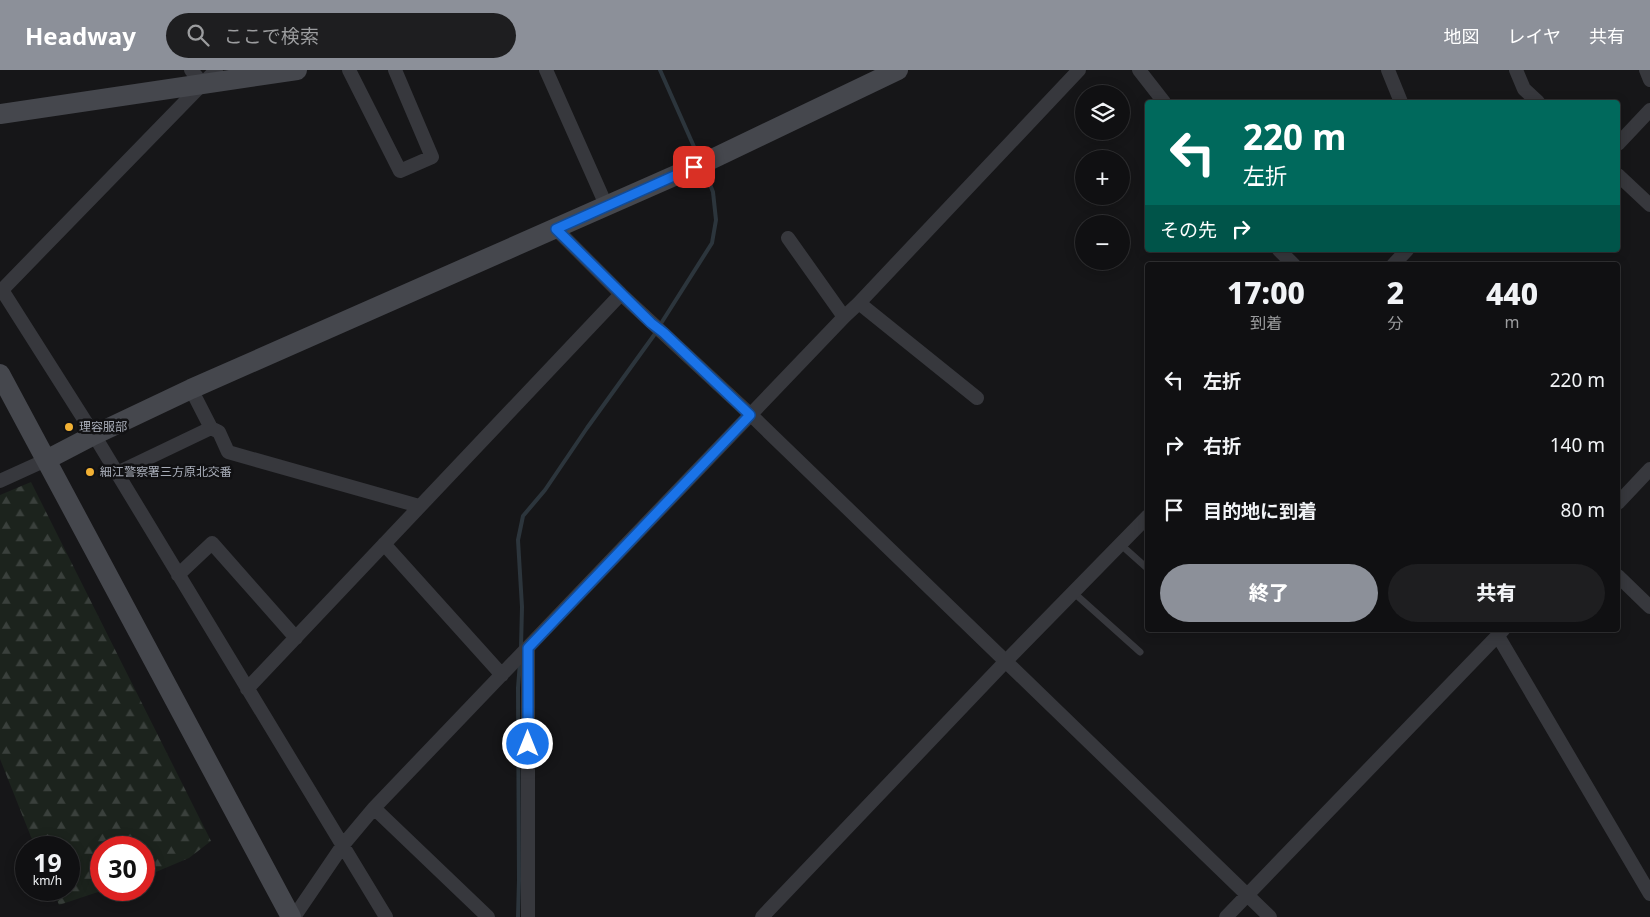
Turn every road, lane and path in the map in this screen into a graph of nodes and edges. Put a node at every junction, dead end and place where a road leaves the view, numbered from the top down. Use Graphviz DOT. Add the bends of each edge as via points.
graph roads {
  1 [pos="297,70"];
  2 [pos="349,70"];
  3 [pos="395,70"];
  4 [pos="546,70"];
  5 [pos="898,70"];
  6 [pos="1079,70"];
  7 [pos="1140,70"];
  8 [pos="1388,70"];
  9 [pos="1516,70"];
  10 [pos="1646,70"];
  11 [pos="203,75"];
  12 [pos="1650,80"];
  13 [pos="1162,100"];
  14 [pos="1400,100"];
  15 [pos="1536,100"];
  16 [pos="1650,110"];
  17 [pos="0,114"];
  18 [pos="1620,142"];
  19 [pos="1620,177"];
  20 [pos="606,205"];
  21 [pos="1650,205"];
  22 [pos="556,229"];
  23 [pos="788,238"];
  24 [pos="1281,252"];
  25 [pos="1405,252"];
  26 [pos="1291,262"];
  27 [pos="1396,262"];
  28 [pos="1,291"];
  29 [pos="621,294"];
  30 [pos="859,303"];
  31 [pos="844,317"];
  32 [pos="0,374"];
  33 [pos="191,388"];
  34 [pos="977,398"];
  35 [pos="750,415"];
  36 [pos="210,428"];
  37 [pos="94,434"];
  38 [pos="46,460"];
  39 [pos="1650,469"];
  40 [pos="117,473"];
  41 [pos="0,481"];
  42 [pos="1620,501"];
  43 [pos="419,506"];
  44 [pos="1145,519"];
  45 [pos="384,544"];
  46 [pos="1120,544"];
  47 [pos="1145,566"];
  48 [pos="178,575"];
  49 [pos="1620,578"];
  50 [pos="1073,592"];
  51 [pos="1650,607"];
  52 [pos="1501,633"];
  53 [pos="296,638"];
  54 [pos="526,650"];
  55 [pos="1140,652"];
  56 [pos="1006,660"];
  57 [pos="507,670"];
  58 [pos="247,689"];
  59 [pos="374,808"];
  60 [pos="343,845"];
  61 [pos="1650,894"];
  62 [pos="1247,895"];
  63 [pos="292,917"];
  64 [pos="386,917"];
  65 [pos="488,917"];
  66 [pos="528,917"];
  67 [pos="762,917"];
  68 [pos="1226,917"];
  69 [pos="1270,917"];
  1 -- 11 [label="street"];
  2 -- 3 [label="street" via="400,171 432,157"];
  4 -- 20 [label="street"];
  5 -- 20 [label="street" via="701,164"];
  6 -- 30 [label="street"];
  7 -- 13 [label="street"];
  8 -- 14 [label="street"];
  9 -- 15 [label="street" via="1524,89"];
  10 -- 12 [label="street"];
  11 -- 17 [label="street"];
  11 -- 28 [label="street"];
  16 -- 18 [label="street"];
  19 -- 21 [label="street"];
  20 -- 22 [label="street"];
  22 -- 29 [label="street"];
  22 -- 33 [label="street"];
  23 -- 31 [label="street"];
  24 -- 26 [label="street"];
  25 -- 27 [label="street"];
  28 -- 37 [label="street"];
  29 -- 35 [label="street"];
  29 -- 43 [label="street"];
  30 -- 31 [label="street"];
  30 -- 34 [label="street"];
  31 -- 35 [label="street"];
  32 -- 38 [label="street"];
  33 -- 36 [label="street"];
  33 -- 37 [label="street"];
  35 -- 54 [label="street"];
  35 -- 56 [label="street"];
  36 -- 40 [label="street"];
  36 -- 43 [label="street" via="219,432 228,452"];
  37 -- 38 [label="street"];
  37 -- 40 [label="street"];
  38 -- 41 [label="street"];
  38 -- 63 [label="street"];
  39 -- 42 [label="street"];
  40 -- 48 [label="street"];
  43 -- 45 [label="street"];
  44 -- 46 [label="street"];
  45 -- 53 [label="street"];
  45 -- 57 [label="street"];
  46 -- 47 [label="lane"];
  46 -- 50 [label="street"];
  48 -- 53 [label="street" via="212,543"];
  48 -- 58 [label="street"];
  49 -- 51 [label="street"];
  50 -- 55 [label="lane"];
  50 -- 56 [label="street"];
  52 -- 61 [label="street"];
  52 -- 62 [label="street"];
  53 -- 58 [label="street"];
  54 -- 57 [label="street"];
  54 -- 66 [label="street"];
  56 -- 62 [label="street"];
  56 -- 67 [label="street"];
  57 -- 59 [label="street"];
  58 -- 60 [label="street"];
  59 -- 60 [label="street"];
  59 -- 65 [label="street"];
  60 -- 63 [label="street"];
  60 -- 64 [label="street"];
  62 -- 68 [label="street"];
  62 -- 69 [label="street"];
}
